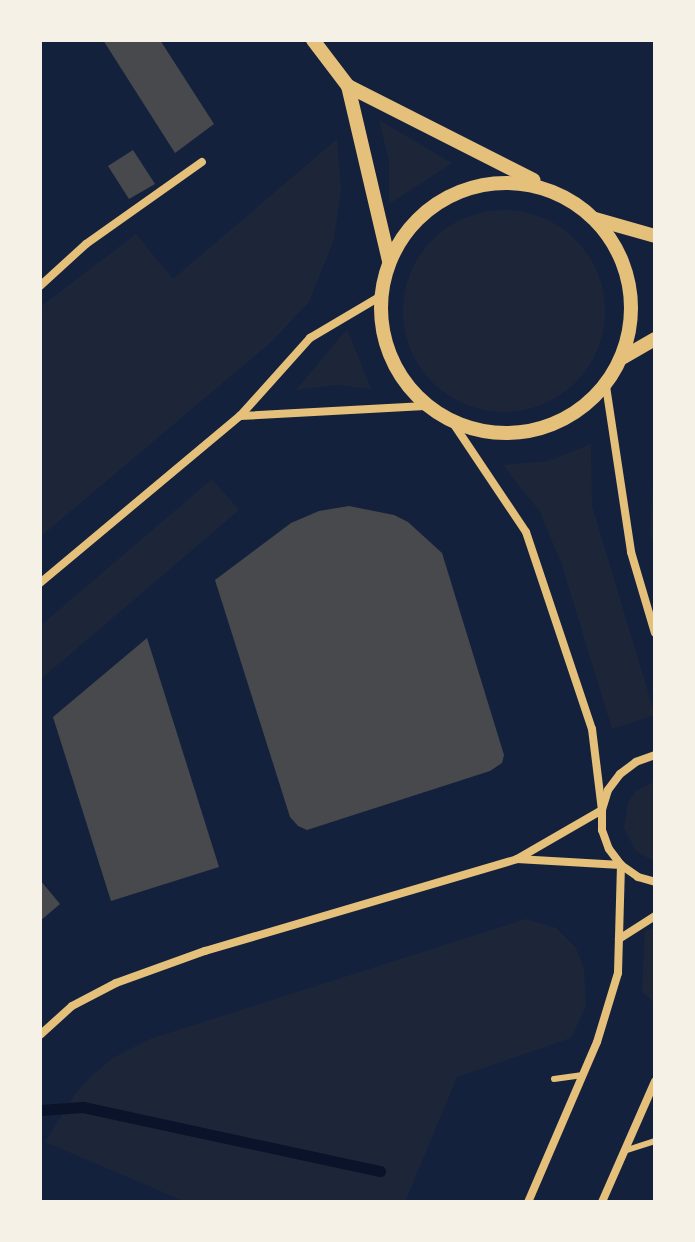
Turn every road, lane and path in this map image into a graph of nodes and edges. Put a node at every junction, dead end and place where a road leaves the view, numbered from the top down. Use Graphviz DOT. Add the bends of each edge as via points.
graph roads {
  1 [pos="313,40"];
  2 [pos="348,86"];
  3 [pos="202,162"];
  4 [pos="560,194"];
  5 [pos="595,219"];
  6 [pos="655,236"];
  7 [pos="389,261"];
  8 [pos="40,286"];
  9 [pos="381,296"];
  10 [pos="655,339"];
  11 [pos="622,358"];
  12 [pos="606,386"];
  13 [pos="425,406"];
  14 [pos="240,416"];
  15 [pos="453,423"];
  16 [pos="40,583"];
  17 [pos="655,633"];
  18 [pos="655,755"];
  19 [pos="602,810"];
  20 [pos="517,859"];
  21 [pos="621,865"];
  22 [pos="655,882"];
  23 [pos="655,916"];
  24 [pos="619,939"];
  25 [pos="40,1035"];
  26 [pos="583,1075"];
  27 [pos="554,1079"];
  28 [pos="655,1081"];
  29 [pos="655,1141"];
  30 [pos="624,1151"];
  31 [pos="528,1202"];
  32 [pos="602,1202"];
  1 -- 2 [label="street"];
  2 -- 4 [label="street"];
  2 -- 7 [label="street"];
  3 -- 8 [label="street" via="86,244"];
  4 -- 5 [label="street"];
  4 -- 7 [label="street" via="520,183 479,185 442,200 410,226"];
  5 -- 6 [label="street"];
  5 -- 11 [label="street" via="617,249 630,284 632,322"];
  7 -- 9 [label="street"];
  9 -- 13 [label="street" via="383,337 399,375"];
  9 -- 14 [label="street" via="310,338"];
  10 -- 11 [label="street"];
  11 -- 12 [label="street"];
  12 -- 15 [label="street" via="574,415 536,431 494,434"];
  12 -- 17 [label="street" via="631,552"];
  13 -- 14 [label="street"];
  13 -- 15 [label="street"];
  14 -- 16 [label="street"];
  15 -- 19 [label="street" via="526,532 592,729"];
  18 -- 19 [label="street" via="620,774"];
  19 -- 20 [label="street"];
  19 -- 21 [label="street" via="602,830"];
  20 -- 21 [label="street"];
  20 -- 25 [label="street" via="205,951 116,983 72,1006"];
  21 -- 22 [label="street"];
  21 -- 24 [label="street"];
  23 -- 24 [label="street"];
  24 -- 26 [label="street" via="618,973"];
  26 -- 27 [label="lane"];
  26 -- 31 [label="street"];
  28 -- 30 [label="street"];
  29 -- 30 [label="lane"];
  30 -- 32 [label="street"];
}
